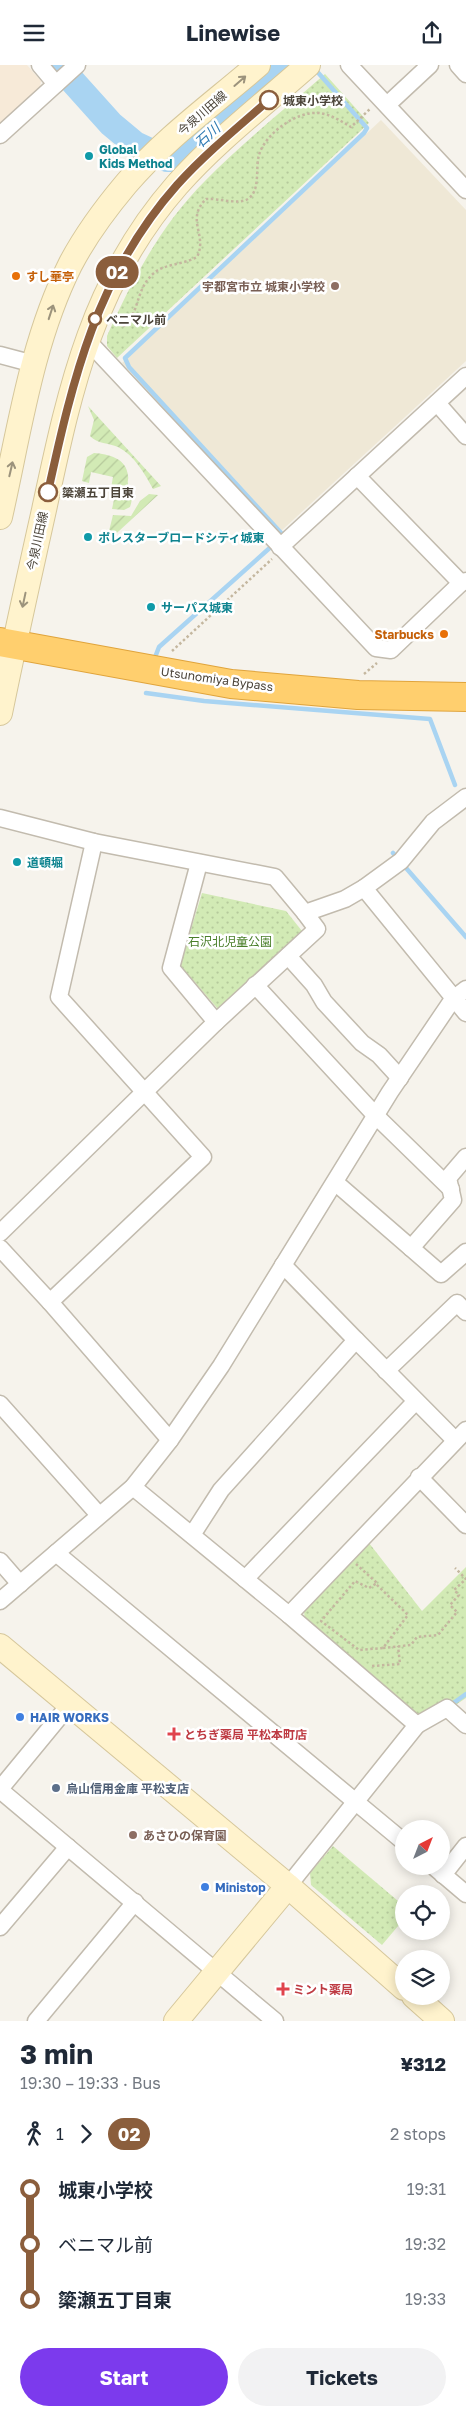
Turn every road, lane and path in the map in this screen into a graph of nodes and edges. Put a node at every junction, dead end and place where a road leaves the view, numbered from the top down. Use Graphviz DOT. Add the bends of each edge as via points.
graph roads {
  1 [pos="40,65"];
  2 [pos="77,65"];
  3 [pos="258,65"];
  4 [pos="308,65"];
  5 [pos="349,65"];
  6 [pos="430,65"];
  7 [pos="458,65"];
  8 [pos="466,74"];
  9 [pos="56,84"];
  10 [pos="387,105"];
  11 [pos="362,116"];
  12 [pos="0,135"];
  13 [pos="466,190"];
  14 [pos="113,321"];
  15 [pos="86,339"];
  16 [pos="0,355"];
  17 [pos="34,365"];
  18 [pos="466,376"];
  19 [pos="437,403"];
  20 [pos="466,436"];
  21 [pos="357,476"];
  22 [pos="0,517"];
  23 [pos="281,548"];
  24 [pos="463,582"];
  25 [pos="7,644"];
  26 [pos="172,651"];
  27 [pos="466,697"];
  28 [pos="0,713"];
  29 [pos="466,797"];
  30 [pos="0,818"];
  31 [pos="94,843"];
  32 [pos="199,863"];
  33 [pos="364,888"];
  34 [pos="306,913"];
  35 [pos="288,956"];
  36 [pos="256,985"];
  37 [pos="460,994"];
  38 [pos="466,1013"];
  39 [pos="216,1022"];
  40 [pos="400,1078"];
  41 [pos="146,1091"];
  42 [pos="376,1117"];
  43 [pos="466,1157"];
  44 [pos="336,1183"];
  45 [pos="451,1189"];
  46 [pos="0,1233"];
  47 [pos="0,1248"];
  48 [pos="411,1248"];
  49 [pos="465,1255"];
  50 [pos="283,1265"];
  51 [pos="50,1301"];
  52 [pos="466,1312"];
  53 [pos="356,1340"];
  54 [pos="386,1371"];
  55 [pos="416,1401"];
  56 [pos="0,1404"];
  57 [pos="461,1435"];
  58 [pos="170,1440"];
  59 [pos="419,1477"];
  60 [pos="132,1487"];
  61 [pos="99,1515"];
  62 [pos="466,1525"];
  63 [pos="192,1535"];
  64 [pos="56,1553"];
  65 [pos="346,1555"];
  66 [pos="0,1561"];
  67 [pos="455,1568"];
  68 [pos="245,1579"];
  69 [pos="20,1584"];
  70 [pos="376,1584"];
  71 [pos="0,1601"];
  72 [pos="289,1615"];
  73 [pos="0,1646"];
  74 [pos="398,1646"];
  75 [pos="383,1648"];
  76 [pos="367,1667"];
  77 [pos="70,1704"];
  78 [pos="417,1725"];
  79 [pos="466,1725"];
  80 [pos="0,1790"];
  81 [pos="354,1801"];
  82 [pos="395,1835"];
  83 [pos="68,1847"];
  84 [pos="466,1847"];
  85 [pos="450,1860"];
  86 [pos="444,1875"];
  87 [pos="288,1886"];
  88 [pos="466,1894"];
  89 [pos="135,1902"];
  90 [pos="0,1927"];
  91 [pos="217,1972"];
  92 [pos="395,1980"];
  93 [pos="424,2005"];
  94 [pos="36,2021"];
  95 [pos="176,2021"];
  96 [pos="275,2021"];
  97 [pos="442,2021"];
  1 -- 9 [label="street"];
  2 -- 9 [label="street"];
  17 -- 3 [label="street, 今泉川田線, one-way" via="53,305 70,266 104,213 149,159"];
  4 -- 15 [label="street, 今泉川田線" via="211,150 177,186 117,272"];
  5 -- 10 [label="street"];
  6 -- 10 [label="street"];
  7 -- 8 [label="street"];
  9 -- 12 [label="street"];
  10 -- 13 [label="street"];
  11 -- 14 [label="path" via="351,127 318,113 294,119 280,128 260,153 255,191 249,198 241,202 206,199 197,213 201,242 197,257 184,264 162,267 154,273 136,300 132,320 124,326"];
  15 -- 23 [label="street"];
  15 -- 25 [label="street, 今泉川田線, one-way"];
  16 -- 17 [label="street"];
  22 -- 17 [label="street, 今泉川田線, one-way"];
  18 -- 19 [label="street"];
  19 -- 20 [label="street"];
  19 -- 21 [label="street"];
  21 -- 23 [label="street"];
  21 -- 24 [label="street"];
  23 -- 24 [label="street" via="376,649 391,650"];
  23 -- 26 [label="path"];
  25 -- 27 [label="highway, Utsunomiya Bypass" via="231,684 358,695"];
  25 -- 28 [label="street, 今泉川田線"];
  29 -- 33 [label="street" via="433,822 401,861"];
  30 -- 31 [label="street"];
  31 -- 32 [label="street"];
  31 -- 41 [label="street" via="59,997"];
  32 -- 34 [label="street" via="275,877"];
  32 -- 39 [label="street" via="171,969"];
  33 -- 34 [label="street"];
  33 -- 37 [label="street"];
  34 -- 35 [label="street" via="317,929"];
  35 -- 36 [label="street"];
  35 -- 40 [label="street" via="314,985 324,1002"];
  36 -- 39 [label="street"];
  36 -- 42 [label="street"];
  37 -- 38 [label="street"];
  37 -- 40 [label="street"];
  39 -- 41 [label="street"];
  40 -- 42 [label="street"];
  41 -- 46 [label="street"];
  41 -- 51 [label="street" via="203,1157"];
  42 -- 44 [label="street"];
  42 -- 45 [label="street"];
  43 -- 45 [label="street" via="448,1178"];
  44 -- 48 [label="street"];
  44 -- 50 [label="street"];
  45 -- 48 [label="street" via="453,1200"];
  47 -- 51 [label="street"];
  48 -- 49 [label="street" via="441,1274"];
  50 -- 53 [label="street"];
  50 -- 58 [label="street" via="222,1366"];
  51 -- 58 [label="street"];
  52 -- 54 [label="street" via="457,1303"];
  53 -- 54 [label="street"];
  53 -- 63 [label="street" via="221,1490"];
  54 -- 55 [label="street"];
  55 -- 57 [label="street"];
  55 -- 68 [label="street"];
  56 -- 61 [label="street"];
  57 -- 59 [label="street"];
  58 -- 60 [label="street"];
  59 -- 62 [label="street"];
  59 -- 65 [label="street"];
  60 -- 61 [label="street"];
  60 -- 63 [label="street"];
  61 -- 64 [label="street"];
  63 -- 68 [label="street"];
  64 -- 69 [label="street"];
  64 -- 81 [label="street"];
  65 -- 70 [label="path"];
  65 -- 72 [label="street"];
  66 -- 69 [label="street"];
  67 -- 74 [label="path" via="466,1579 454,1591 459,1595 450,1605 457,1612 438,1635 417,1637 411,1645"];
  68 -- 72 [label="street"];
  69 -- 71 [label="street"];
  70 -- 75 [label="path" via="408,1615"];
  70 -- 75 [label="path" via="369,1588 355,1581 321,1621 359,1650"];
  72 -- 78 [label="street"];
  73 -- 77 [label="street"];
  74 -- 75 [label="path"];
  74 -- 76 [label="path" via="400,1664"];
  77 -- 80 [label="street"];
  77 -- 87 [label="street"];
  78 -- 79 [label="street" via="447,1708"];
  78 -- 81 [label="street"];
  80 -- 83 [label="street"];
  81 -- 82 [label="street"];
  81 -- 87 [label="street"];
  83 -- 89 [label="street"];
  83 -- 90 [label="street"];
  84 -- 85 [label="street"];
  86 -- 88 [label="street"];
  87 -- 91 [label="street"];
  87 -- 92 [label="street"];
  89 -- 91 [label="street"];
  89 -- 94 [label="street"];
  91 -- 95 [label="street"];
  91 -- 96 [label="street"];
  93 -- 97 [label="street"];
}
